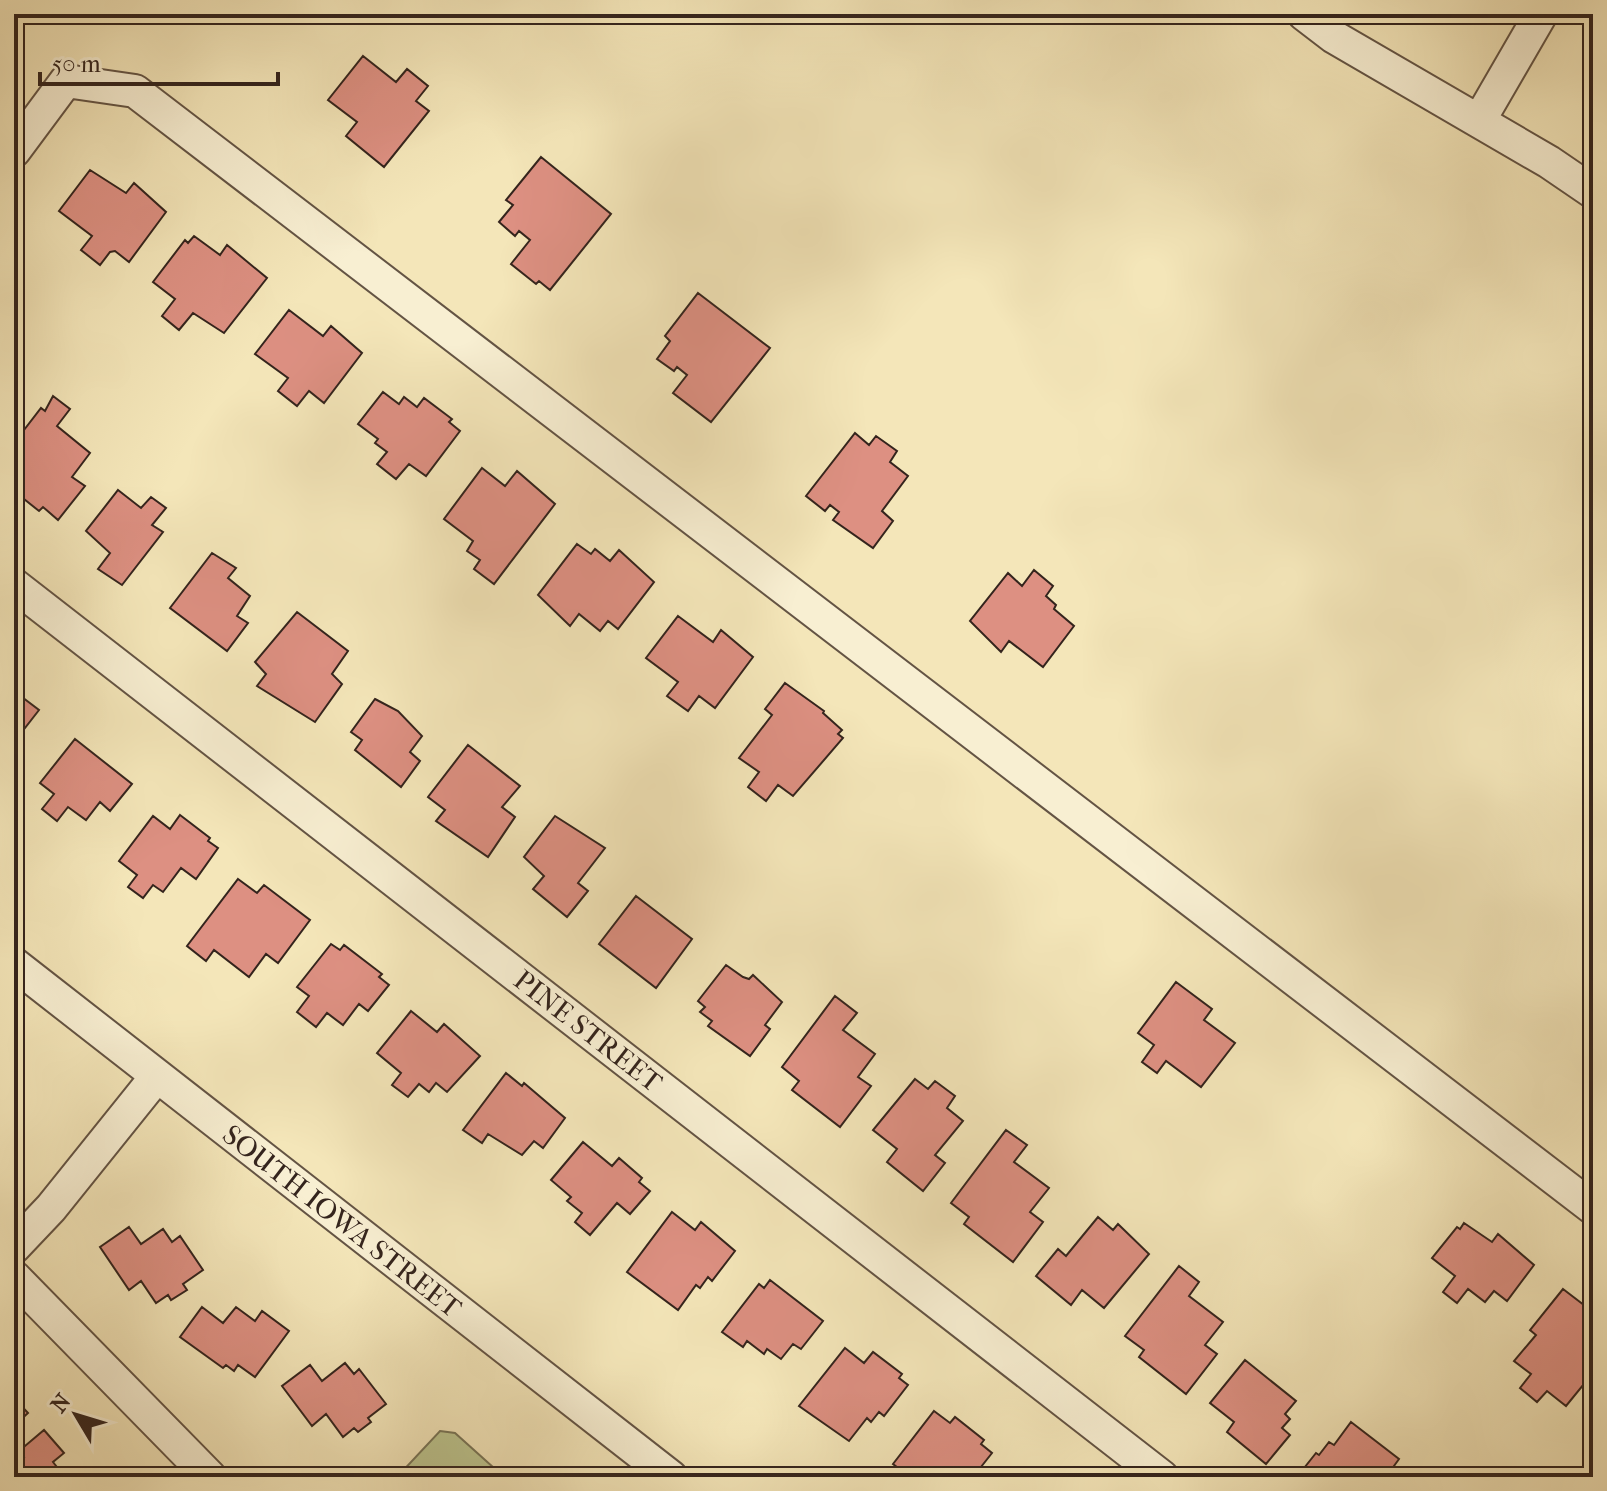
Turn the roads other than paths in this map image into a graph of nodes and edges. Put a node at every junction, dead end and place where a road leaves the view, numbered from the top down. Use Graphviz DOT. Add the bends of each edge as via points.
graph roads {
  1 [pos="1304,14"];
  2 [pos="1541,14"];
  3 [pos="1479,121"];
  4 [pos="14,151"];
  5 [pos="1593,192"];
  6 [pos="14,585"];
  7 [pos="14,964"];
  8 [pos="157,1076"];
  9 [pos="1593,1208"];
  10 [pos="14,1247"];
  11 [pos="14,1277"];
  12 [pos="210,1477"];
  13 [pos="671,1477"];
  14 [pos="1162,1477"];
  1 -- 3 [label="street"];
  2 -- 3 [label="street"];
  3 -- 5 [label="street"];
  4 -- 9 [label="street" via="66,81 135,91"];
  6 -- 14 [label="street, PINE STREET"];
  7 -- 8 [label="street, SOUTH IOWA STREET"];
  8 -- 10 [label="street"];
  8 -- 13 [label="street, SOUTH IOWA STREET"];
  11 -- 12 [label="street"];
}
